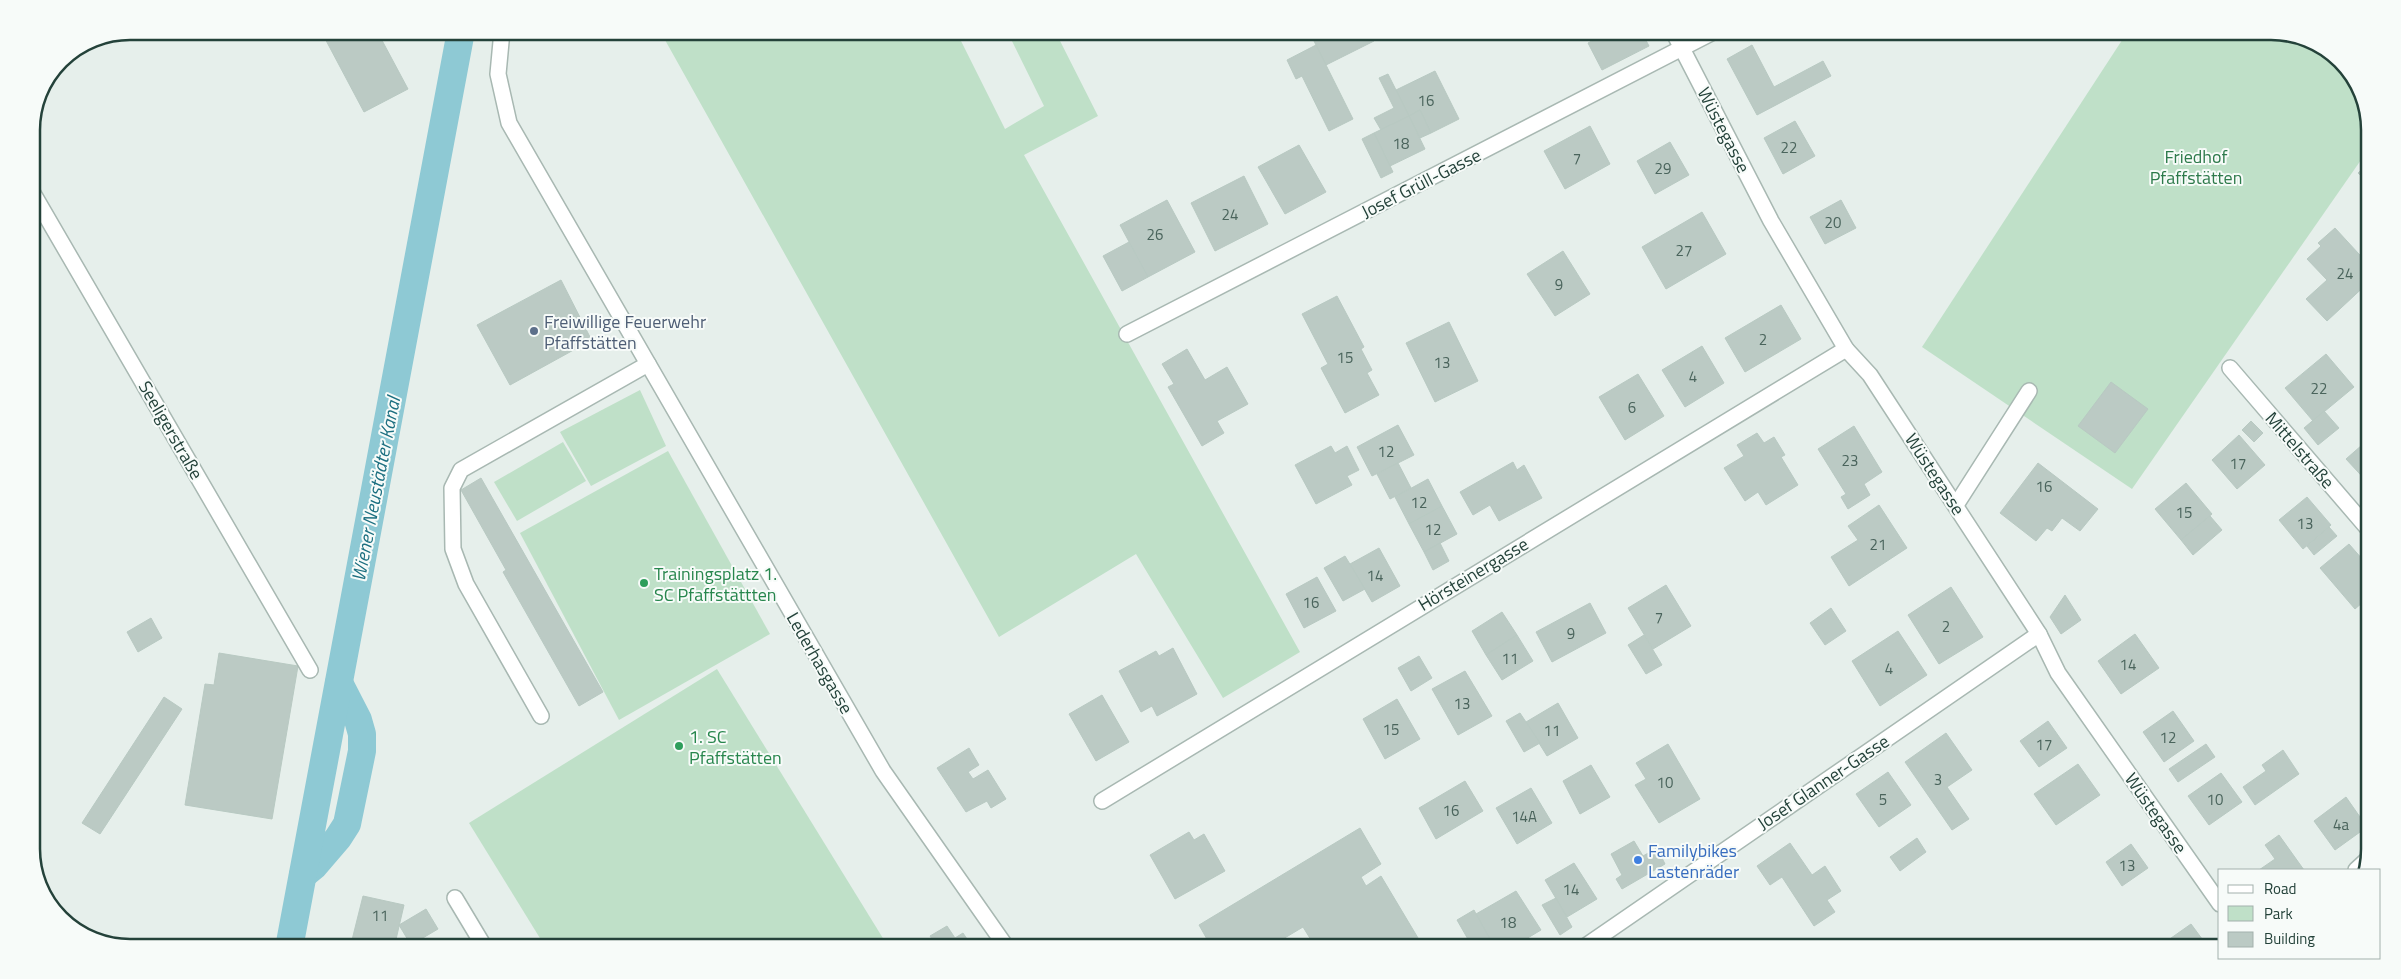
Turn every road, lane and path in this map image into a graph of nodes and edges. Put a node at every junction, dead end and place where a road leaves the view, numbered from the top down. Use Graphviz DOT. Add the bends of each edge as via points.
graph roads {
  1 [pos="501,40"];
  2 [pos="1678,40"];
  3 [pos="1698,40"];
  4 [pos="1682,49"];
  5 [pos="40,204"];
  6 [pos="1127,334"];
  7 [pos="1846,349"];
  8 [pos="648,364"];
  9 [pos="2230,368"];
  10 [pos="2029,391"];
  11 [pos="1956,504"];
  12 [pos="2361,521"];
  13 [pos="2039,634"];
  14 [pos="310,670"];
  15 [pos="541,716"];
  16 [pos="1102,801"];
  17 [pos="454,898"];
  18 [pos="2218,901"];
  19 [pos="479,939"];
  20 [pos="1000,939"];
  21 [pos="1596,939"];
  1 -- 8 [label="street, Lederhasgasse" via="498,74 509,123"];
  2 -- 4 [label="street, Wüstegasse"];
  3 -- 4 [label="street, Josef Grüll-Gasse"];
  4 -- 6 [label="street, Josef Grüll-Gasse"];
  4 -- 7 [label="street, Wüstegasse" via="1771,221"];
  5 -- 14 [label="street, Seeligerstraße"];
  7 -- 11 [label="street, Wüstegasse" via="1870,375"];
  7 -- 16 [label="street, Hörsteinergasse"];
  8 -- 15 [label="street" via="461,470 452,488 453,549 466,584"];
  8 -- 20 [label="street, Lederhasgasse" via="883,771"];
  9 -- 12 [label="street, Mittelstraße"];
  10 -- 11 [label="street"];
  11 -- 13 [label="street, Wüstegasse"];
  13 -- 18 [label="street, Wüstegasse" via="2058,673"];
  13 -- 21 [label="street, Josef Glanner-Gasse"];
  17 -- 19 [label="street"];
}
